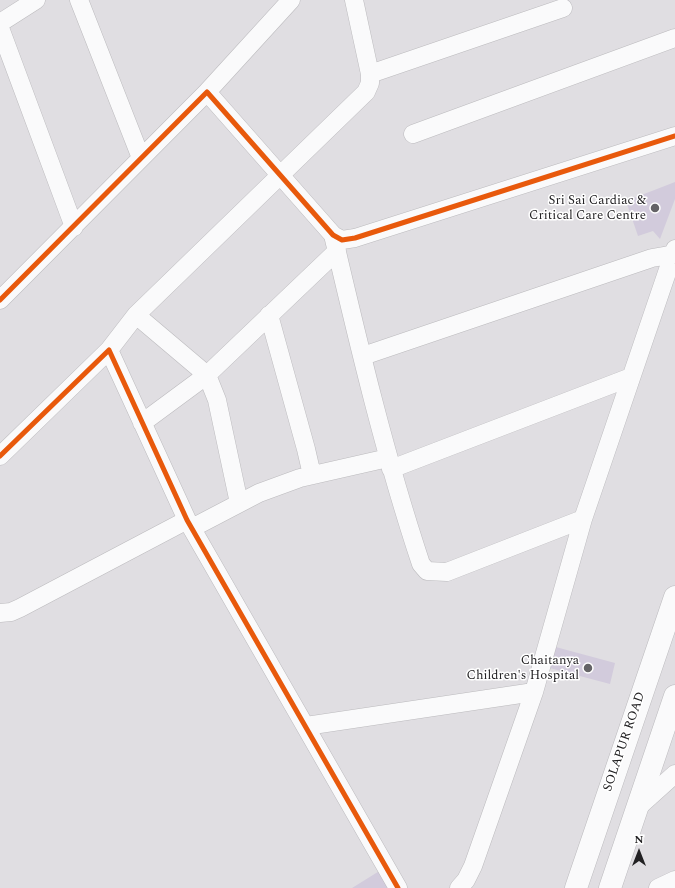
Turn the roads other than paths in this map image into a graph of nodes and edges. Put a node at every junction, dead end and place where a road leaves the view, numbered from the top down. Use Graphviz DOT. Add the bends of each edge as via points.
graph roads {
  1 [pos="36,0"];
  2 [pos="79,0"];
  3 [pos="291,0"];
  4 [pos="354,0"];
  5 [pos="563,8"];
  6 [pos="0,23"];
  7 [pos="0,28"];
  8 [pos="675,38"];
  9 [pos="370,74"];
  10 [pos="207,92"];
  11 [pos="413,134"];
  12 [pos="675,136"];
  13 [pos="141,158"];
  14 [pos="280,176"];
  15 [pos="74,227"];
  16 [pos="335,243"];
  17 [pos="675,252"];
  18 [pos="0,300"];
  19 [pos="136,315"];
  20 [pos="269,315"];
  21 [pos="109,350"];
  22 [pos="363,356"];
  23 [pos="207,375"];
  24 [pos="631,377"];
  25 [pos="142,423"];
  26 [pos="0,456"];
  27 [pos="390,464"];
  28 [pos="312,475"];
  29 [pos="238,503"];
  30 [pos="583,519"];
  31 [pos="190,524"];
  32 [pos="675,597"];
  33 [pos="0,613"];
  34 [pos="534,692"];
  35 [pos="675,696"];
  36 [pos="306,726"];
  37 [pos="675,774"];
  38 [pos="636,809"];
  39 [pos="675,880"];
  40 [pos="398,888"];
  41 [pos="459,888"];
  42 [pos="576,888"];
  43 [pos="610,888"];
  44 [pos="658,888"];
  1 -- 6 [label="street"];
  2 -- 13 [label="street"];
  3 -- 10 [label="street"];
  4 -- 9 [label="street"];
  5 -- 9 [label="street"];
  7 -- 15 [label="street"];
  8 -- 11 [label="street"];
  9 -- 14 [label="street" via="366,92"];
  10 -- 13 [label="street"];
  10 -- 14 [label="street"];
  12 -- 16 [label="street"];
  13 -- 15 [label="street"];
  14 -- 16 [label="street"];
  14 -- 19 [label="street"];
  15 -- 18 [label="street"];
  16 -- 20 [label="street"];
  16 -- 22 [label="street"];
  17 -- 22 [label="street"];
  17 -- 24 [label="street"];
  19 -- 21 [label="street"];
  19 -- 23 [label="street"];
  20 -- 23 [label="street"];
  20 -- 28 [label="street"];
  21 -- 25 [label="street"];
  21 -- 26 [label="street"];
  22 -- 27 [label="street"];
  23 -- 25 [label="street"];
  23 -- 29 [label="street" via="217,400"];
  24 -- 27 [label="street"];
  24 -- 30 [label="street"];
  25 -- 31 [label="street"];
  27 -- 28 [label="street"];
  27 -- 30 [label="street" via="420,564 427,571 447,572"];
  28 -- 29 [label="street"];
  29 -- 31 [label="street"];
  30 -- 34 [label="street"];
  31 -- 33 [label="street" via="20,608"];
  31 -- 36 [label="street"];
  32 -- 42 [label="main road, SOLAPUR ROAD"];
  34 -- 36 [label="street"];
  34 -- 41 [label="street" via="473,866"];
  35 -- 38 [label="main road"];
  36 -- 40 [label="street"];
  37 -- 38 [label="street"];
  38 -- 43 [label="main road"];
  39 -- 44 [label="street"];
}
